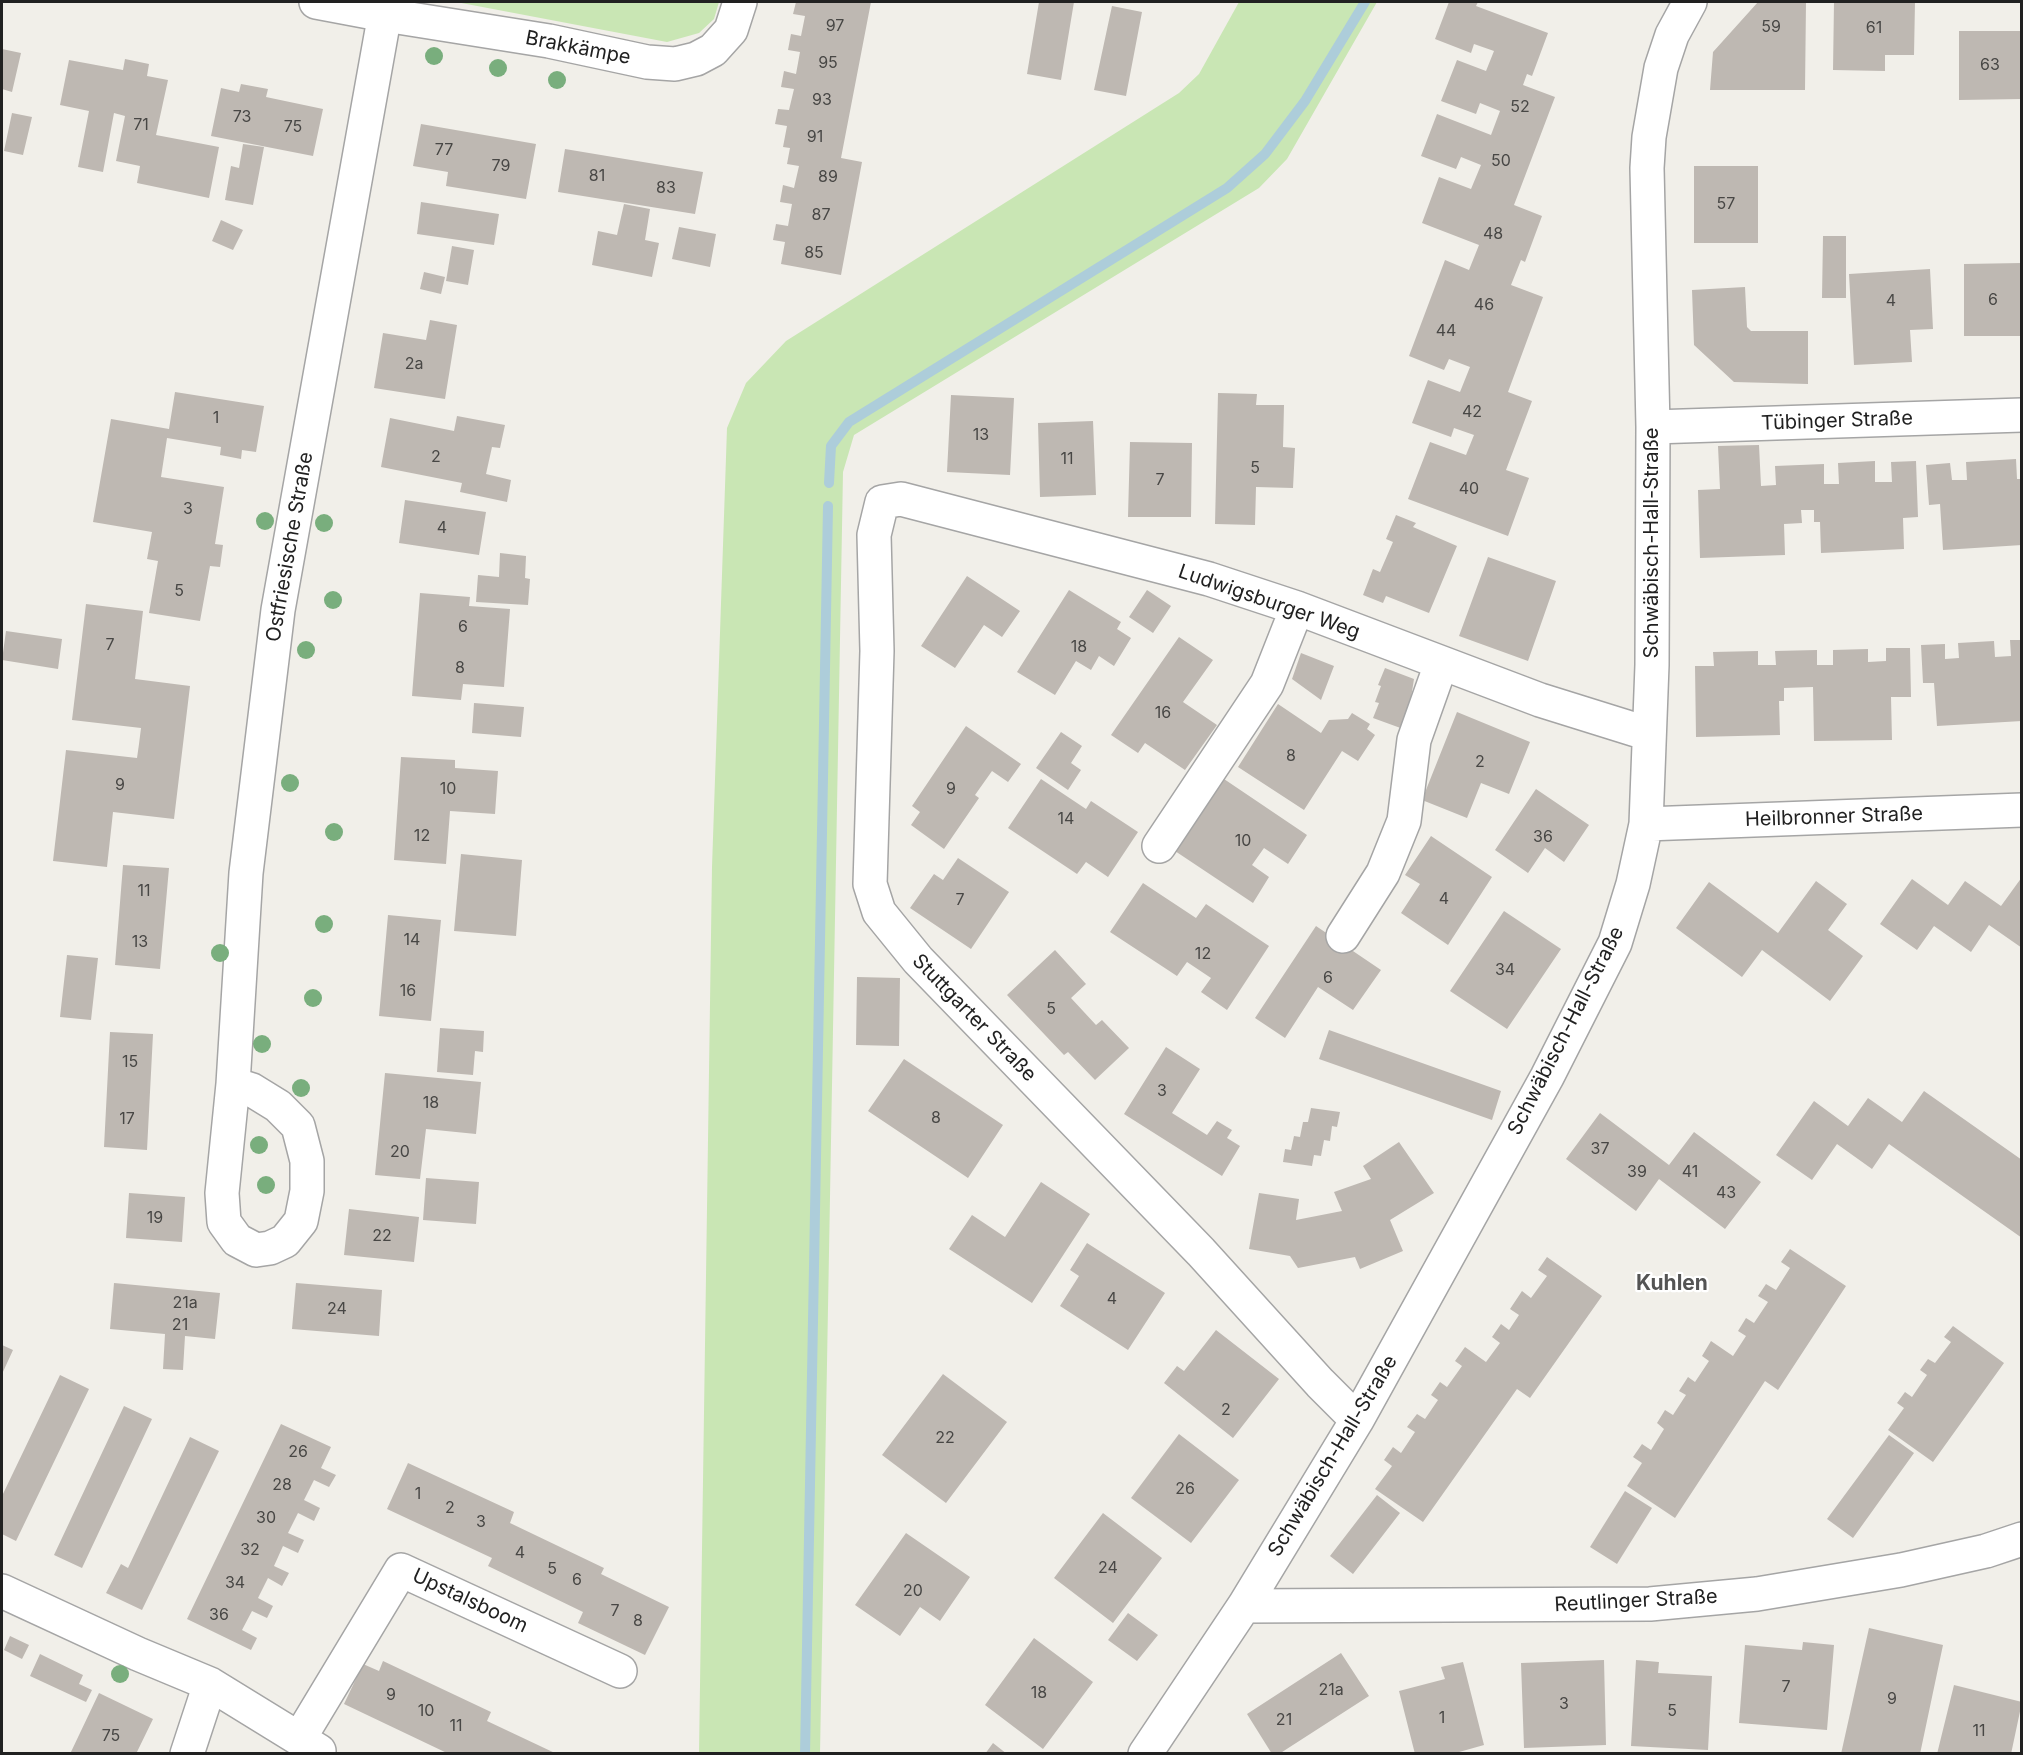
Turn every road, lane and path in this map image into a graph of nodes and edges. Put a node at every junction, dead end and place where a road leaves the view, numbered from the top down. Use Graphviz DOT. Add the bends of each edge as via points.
graph roads {
  1 [pos="316,2"];
  2 [pos="740,2"];
  3 [pos="1690,2"];
  4 [pos="386,8"];
  5 [pos="2022,415"];
  6 [pos="1653,427"];
  7 [pos="882,502"];
  8 [pos="1298,608"];
  9 [pos="1441,664"];
  10 [pos="1649,734"];
  11 [pos="2022,810"];
  12 [pos="1646,824"];
  13 [pos="1159,846"];
  14 [pos="1343,936"];
  15 [pos="233,1084"];
  16 [pos="1357,1420"];
  17 [pos="2022,1539"];
  18 [pos="2,1592"];
  19 [pos="1244,1606"];
  20 [pos="620,1671"];
  21 [pos="210,1684"];
  22 [pos="308,1746"];
  23 [pos="186,1754"];
  24 [pos="1145,1754"];
  1 -- 4 [label="street, Brakkämpe"];
  2 -- 4 [label="street, Brakkämpe" via="731,30 712,50 696,59 675,63 647,62"];
  3 -- 6 [label="street, Schwäbisch-Hall-Straße" via="1672,35 1661,68 1649,137"];
  4 -- 15 [label="street, Ostfriesische Straße" via="278,610 246,873"];
  5 -- 6 [label="street, Tübinger Straße"];
  6 -- 10 [label="street, Schwäbisch-Hall-Straße"];
  7 -- 8 [label="street, Ludwigsburger Weg" via="912,501 1209,579"];
  7 -- 16 [label="street, Stuttgarter Straße" via="874,535 878,651 870,884 879,912 918,960 1201,1252"];
  8 -- 9 [label="street, Ludwigsburger Weg"];
  8 -- 13 [label="street" via="1266,684"];
  9 -- 10 [label="street, Ludwigsburger Weg"];
  9 -- 14 [label="street" via="1414,740 1404,821 1383,873"];
  10 -- 12 [label="street, Schwäbisch-Hall-Straße"];
  11 -- 12 [label="street, Heilbronner Straße"];
  12 -- 16 [label="street, Schwäbisch-Hall-Straße" via="1615,943 1547,1077"];
  16 -- 19 [label="street, Schwäbisch-Hall-Straße"];
  17 -- 19 [label="street, Reutlinger Straße" via="1901,1570 1757,1594 1650,1604"];
  18 -- 21 [label="street, Upstalsboom"];
  19 -- 24 [label="street, Schwäbisch-Hall-Straße"];
  20 -- 22 [label="street, Upstalsboom" via="401,1570"];
  21 -- 22 [label="street, Upstalsboom"];
  21 -- 23 [label="street"];
}
